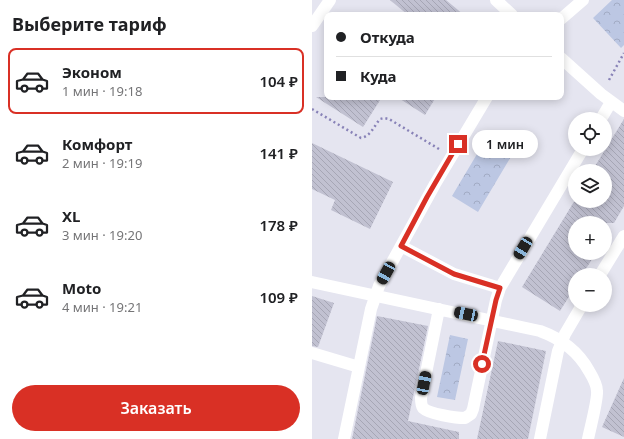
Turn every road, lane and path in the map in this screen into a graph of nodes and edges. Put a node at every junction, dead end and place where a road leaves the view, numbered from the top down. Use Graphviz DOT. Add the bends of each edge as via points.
graph roads {
  1 [pos="330,0"];
  2 [pos="496,0"];
  3 [pos="583,0"];
  4 [pos="509,12"];
  5 [pos="564,16"];
  6 [pos="312,26"];
  7 [pos="624,53"];
  8 [pos="564,61"];
  9 [pos="601,94"];
  10 [pos="485,100"];
  11 [pos="611,102"];
  12 [pos="312,109"];
  13 [pos="624,111"];
  14 [pos="605,112"];
  15 [pos="451,156"];
  16 [pos="579,156"];
  17 [pos="624,236"];
  18 [pos="401,246"];
  19 [pos="604,268"];
  20 [pos="312,282"];
  21 [pos="500,288"];
  22 [pos="375,296"];
  23 [pos="439,309"];
  24 [pos="578,312"];
  25 [pos="492,320"];
  26 [pos="562,341"];
  27 [pos="312,353"];
  28 [pos="359,367"];
  29 [pos="344,439"];
  30 [pos="540,439"];
  31 [pos="588,439"];
  1 -- 6 [label="street"];
  2 -- 4 [label="street"];
  3 -- 5 [label="street"];
  7 -- 9 [label="path"];
  8 -- 9 [label="street"];
  9 -- 11 [label="street"];
  10 -- 15 [label="street"];
  11 -- 13 [label="street"];
  11 -- 14 [label="street"];
  12 -- 15 [label="path" via="361,138 370,134 380,119 388,119"];
  15 -- 18 [label="street"];
  16 -- 21 [label="street"];
  17 -- 19 [label="street"];
  18 -- 21 [label="street" via="454,274"];
  18 -- 22 [label="street"];
  20 -- 22 [label="street"];
  21 -- 25 [label="street"];
  22 -- 23 [label="street"];
  22 -- 28 [label="street"];
  23 -- 25 [label="street"];
  23 -- 25 [label="street" via="421,398 423,407 431,412 461,418 471,414"];
  24 -- 26 [label="street"];
  25 -- 26 [label="street" via="540,331"];
  26 -- 30 [label="street"];
  26 -- 31 [label="street" via="584,362 598,391"];
  27 -- 28 [label="street"];
  28 -- 29 [label="street"];
}
